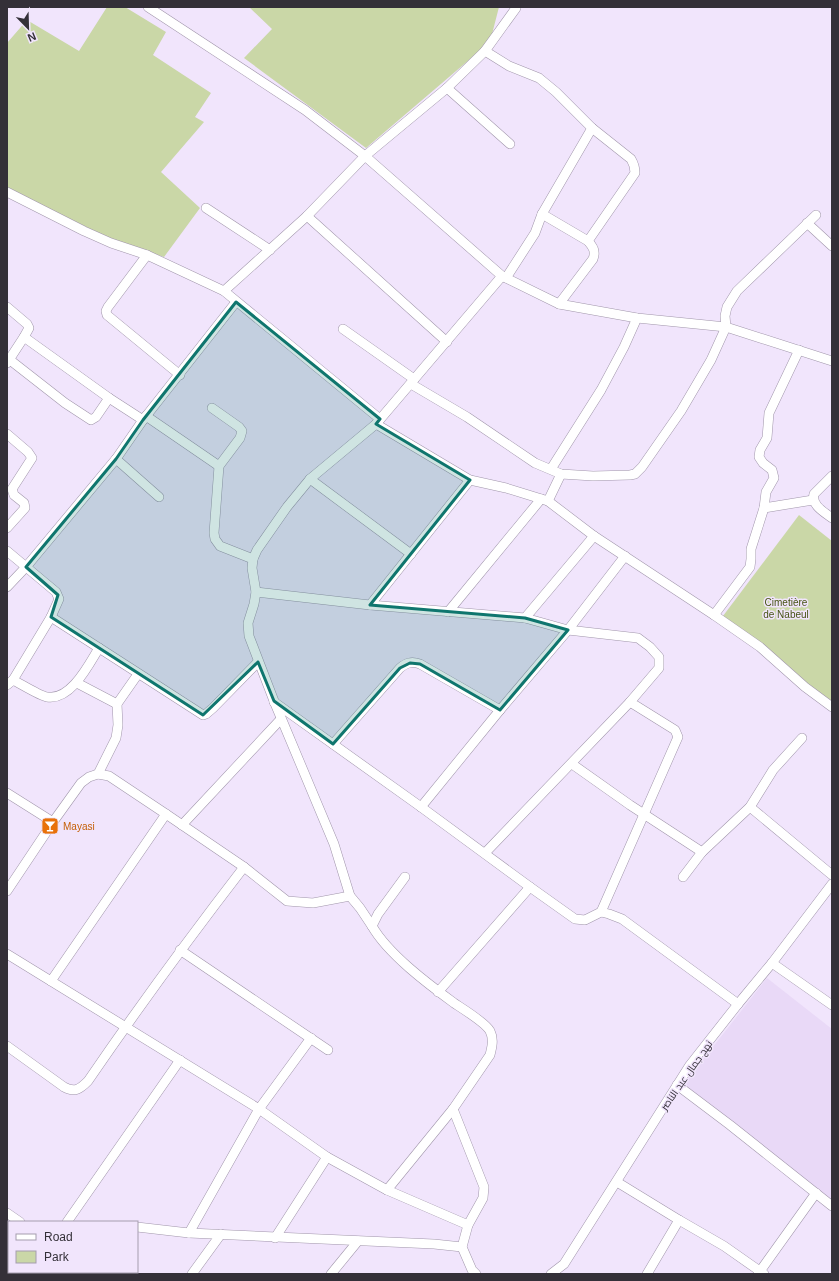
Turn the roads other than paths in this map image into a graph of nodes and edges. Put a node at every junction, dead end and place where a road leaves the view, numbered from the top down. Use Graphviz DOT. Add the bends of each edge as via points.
graph roads {
  1 [pos="148,7"];
  2 [pos="516,8"];
  3 [pos="485,51"];
  4 [pos="448,88"];
  5 [pos="592,128"];
  6 [pos="510,144"];
  7 [pos="365,156"];
  8 [pos="7,192"];
  9 [pos="206,208"];
  10 [pos="542,214"];
  11 [pos="816,215"];
  12 [pos="307,216"];
  13 [pos="807,223"];
  14 [pos="588,241"];
  15 [pos="832,246"];
  16 [pos="270,250"];
  17 [pos="147,255"];
  18 [pos="504,277"];
  19 [pos="224,291"];
  20 [pos="236,302"];
  21 [pos="559,304"];
  22 [pos="7,307"];
  23 [pos="637,318"];
  24 [pos="726,326"];
  25 [pos="343,329"];
  26 [pos="24,338"];
  27 [pos="447,342"];
  28 [pos="799,350"];
  29 [pos="8,361"];
  30 [pos="832,361"];
  31 [pos="180,375"];
  32 [pos="413,381"];
  33 [pos="109,398"];
  34 [pos="212,408"];
  35 [pos="144,418"];
  36 [pos="378,422"];
  37 [pos="7,434"];
  38 [pos="116,459"];
  39 [pos="219,466"];
  40 [pos="551,469"];
  41 [pos="561,474"];
  42 [pos="832,476"];
  43 [pos="310,479"];
  44 [pos="470,480"];
  45 [pos="159,497"];
  46 [pos="545,500"];
  47 [pos="813,500"];
  48 [pos="764,508"];
  49 [pos="832,518"];
  50 [pos="7,528"];
  51 [pos="594,536"];
  52 [pos="7,551"];
  53 [pos="411,554"];
  54 [pos="625,556"];
  55 [pos="253,559"];
  56 [pos="26,567"];
  57 [pos="7,587"];
  58 [pos="256,592"];
  59 [pos="370,605"];
  60 [pos="448,612"];
  61 [pos="714,615"];
  62 [pos="51,617"];
  63 [pos="525,618"];
  64 [pos="568,630"];
  65 [pos="99,648"];
  66 [pos="258,662"];
  67 [pos="138,674"];
  68 [pos="10,682"];
  69 [pos="77,683"];
  70 [pos="274,701"];
  71 [pos="630,702"];
  72 [pos="117,704"];
  73 [pos="832,708"];
  74 [pos="500,710"];
  75 [pos="281,719"];
  76 [pos="802,738"];
  77 [pos="333,744"];
  78 [pos="572,764"];
  79 [pos="98,774"];
  80 [pos="7,793"];
  81 [pos="422,807"];
  82 [pos="750,807"];
  83 [pos="166,814"];
  84 [pos="643,814"];
  85 [pos="53,822"];
  86 [pos="182,825"];
  87 [pos="702,852"];
  88 [pos="486,853"];
  89 [pos="244,867"];
  90 [pos="832,875"];
  91 [pos="405,877"];
  92 [pos="682,877"];
  93 [pos="832,884"];
  94 [pos="530,887"];
  95 [pos="7,890"];
  96 [pos="350,896"];
  97 [pos="601,912"];
  98 [pos="372,926"];
  99 [pos="180,950"];
  100 [pos="7,954"];
  101 [pos="772,963"];
  102 [pos="51,981"];
  103 [pos="438,992"];
  104 [pos="738,1004"];
  105 [pos="832,1005"];
  106 [pos="125,1026"];
  107 [pos="311,1038"];
  108 [pos="7,1046"];
  109 [pos="328,1050"];
  110 [pos="180,1060"];
  111 [pos="677,1085"];
  112 [pos="259,1109"];
  113 [pos="453,1109"];
  114 [pos="327,1157"];
  115 [pos="617,1182"];
  116 [pos="387,1190"];
  117 [pos="816,1193"];
  118 [pos="832,1206"];
  119 [pos="7,1213"];
  120 [pos="679,1220"];
  121 [pos="19,1221"];
  122 [pos="68,1221"];
  123 [pos="468,1225"];
  124 [pos="138,1227"];
  125 [pos="188,1233"];
  126 [pos="221,1234"];
  127 [pos="275,1238"];
  128 [pos="358,1241"];
  129 [pos="462,1247"];
  130 [pos="761,1273"];
  131 [pos="192,1274"];
  132 [pos="331,1274"];
  133 [pos="476,1274"];
  134 [pos="551,1274"];
  135 [pos="647,1274"];
  1 -- 7 [label="street" via="305,110"];
  2 -- 3 [label="street"];
  3 -- 4 [label="street"];
  3 -- 5 [label="street" via="509,66 539,78"];
  4 -- 6 [label="street"];
  4 -- 7 [label="street"];
  5 -- 10 [label="street"];
  5 -- 14 [label="street" via="632,159 635,168"];
  7 -- 12 [label="street"];
  7 -- 18 [label="street"];
  8 -- 17 [label="street" via="84,231"];
  9 -- 16 [label="street"];
  10 -- 14 [label="street"];
  10 -- 18 [label="street" via="536,233"];
  11 -- 13 [label="street"];
  12 -- 16 [label="street"];
  12 -- 27 [label="street"];
  13 -- 15 [label="street"];
  13 -- 24 [label="street" via="737,291 727,307"];
  14 -- 21 [label="street" via="594,250 593,259"];
  16 -- 19 [label="street"];
  17 -- 19 [label="street"];
  17 -- 31 [label="street" via="106,311"];
  18 -- 21 [label="street"];
  18 -- 27 [label="street"];
  19 -- 20 [label="street"];
  20 -- 31 [label="street"];
  20 -- 36 [label="street"];
  21 -- 23 [label="street"];
  22 -- 26 [label="street" via="27,324 29,328"];
  23 -- 24 [label="street"];
  23 -- 40 [label="street" via="601,390"];
  24 -- 28 [label="street"];
  24 -- 41 [label="street" via="698,385 638,471 620,476"];
  25 -- 32 [label="street"];
  26 -- 29 [label="street"];
  26 -- 33 [label="street"];
  27 -- 32 [label="street"];
  28 -- 30 [label="street"];
  28 -- 48 [label="street" via="769,413 767,438 760,450 759,457 772,470 774,478 766,492"];
  29 -- 33 [label="street" via="91,420 96,418"];
  31 -- 35 [label="street"];
  32 -- 36 [label="street"];
  32 -- 40 [label="street" via="535,463"];
  33 -- 35 [label="street"];
  34 -- 39 [label="street" via="242,431 240,438"];
  35 -- 38 [label="street"];
  35 -- 39 [label="street"];
  36 -- 43 [label="street"];
  36 -- 44 [label="street"];
  37 -- 50 [label="street" via="32,458 12,489 25,508"];
  38 -- 45 [label="street"];
  38 -- 56 [label="street"];
  39 -- 55 [label="street" via="215,539 220,546"];
  40 -- 41 [label="street"];
  41 -- 46 [label="street"];
  42 -- 47 [label="street" via="814,494"];
  43 -- 53 [label="street"];
  43 -- 55 [label="street" via="287,506"];
  44 -- 46 [label="street"];
  44 -- 53 [label="street"];
  46 -- 51 [label="street"];
  46 -- 60 [label="street"];
  47 -- 48 [label="street"];
  47 -- 49 [label="street" via="814,504"];
  48 -- 61 [label="street" via="751,549 750,567"];
  51 -- 54 [label="street"];
  51 -- 63 [label="street"];
  52 -- 56 [label="street"];
  53 -- 59 [label="street"];
  54 -- 61 [label="street"];
  54 -- 64 [label="street"];
  55 -- 58 [label="street"];
  56 -- 57 [label="street"];
  56 -- 62 [label="street" via="58,595 59,602"];
  58 -- 59 [label="street"];
  58 -- 66 [label="street" via="248,629"];
  59 -- 60 [label="street"];
  60 -- 63 [label="street"];
  61 -- 73 [label="street" via="760,647"];
  62 -- 65 [label="street"];
  62 -- 68 [label="street"];
  63 -- 64 [label="street"];
  64 -- 71 [label="street" via="638,638 660,657 659,668"];
  64 -- 74 [label="street"];
  65 -- 67 [label="street"];
  65 -- 69 [label="street"];
  66 -- 67 [label="street" via="213,708 202,715"];
  66 -- 70 [label="street"];
  67 -- 72 [label="street"];
  68 -- 69 [label="street" via="47,697 63,693"];
  69 -- 72 [label="street"];
  70 -- 75 [label="street"];
  70 -- 77 [label="street"];
  71 -- 78 [label="street"];
  71 -- 84 [label="street" via="675,730 678,737"];
  72 -- 79 [label="street" via="116,738"];
  74 -- 77 [label="street" via="420,664 404,664"];
  74 -- 81 [label="street"];
  75 -- 86 [label="street"];
  75 -- 96 [label="street" via="334,844"];
  76 -- 82 [label="street" via="774,770"];
  77 -- 81 [label="street"];
  78 -- 84 [label="street"];
  78 -- 88 [label="street"];
  79 -- 83 [label="street" via="109,776"];
  79 -- 85 [label="street" via="81,783"];
  80 -- 85 [label="street"];
  81 -- 88 [label="street"];
  82 -- 87 [label="street"];
  82 -- 90 [label="street"];
  83 -- 86 [label="street"];
  83 -- 102 [label="street"];
  84 -- 87 [label="street"];
  84 -- 97 [label="street"];
  85 -- 95 [label="street"];
  86 -- 89 [label="street"];
  87 -- 92 [label="street"];
  88 -- 94 [label="street"];
  89 -- 96 [label="street" via="287,901 313,903"];
  89 -- 99 [label="street"];
  91 -- 98 [label="street"];
  93 -- 101 [label="street, نهج جمال عبد الناصر"];
  94 -- 97 [label="street" via="575,919 585,920"];
  94 -- 103 [label="street"];
  96 -- 98 [label="street"];
  97 -- 104 [label="street" via="622,919"];
  98 -- 103 [label="street" via="392,951"];
  99 -- 106 [label="street"];
  99 -- 107 [label="street"];
  100 -- 102 [label="street"];
  101 -- 104 [label="street, نهج جمال عبد الناصر"];
  101 -- 105 [label="street"];
  102 -- 106 [label="street"];
  103 -- 113 [label="street" via="487,1027 493,1045 490,1055"];
  104 -- 111 [label="street, نهج جمال عبد الناصر"];
  106 -- 108 [label="street" via="88,1080 76,1090 64,1087"];
  106 -- 110 [label="street"];
  107 -- 109 [label="street"];
  107 -- 112 [label="street"];
  110 -- 112 [label="street"];
  110 -- 122 [label="street"];
  111 -- 115 [label="street, نهج جمال عبد الناصر"];
  111 -- 117 [label="street"];
  112 -- 114 [label="street"];
  112 -- 125 [label="street"];
  113 -- 116 [label="street"];
  113 -- 123 [label="street" via="484,1187 483,1198"];
  114 -- 116 [label="street"];
  114 -- 127 [label="street"];
  115 -- 120 [label="street"];
  115 -- 134 [label="street, نهج جمال عبد الناصر" via="564,1264"];
  116 -- 123 [label="street"];
  117 -- 118 [label="street"];
  117 -- 130 [label="street"];
  119 -- 121 [label="street"];
  120 -- 130 [label="street" via="724,1246"];
  120 -- 135 [label="street"];
  123 -- 129 [label="street"];
  124 -- 125 [label="street"];
  125 -- 126 [label="street"];
  126 -- 127 [label="street"];
  126 -- 131 [label="street"];
  127 -- 128 [label="street"];
  128 -- 129 [label="street"];
  128 -- 132 [label="street"];
  129 -- 133 [label="street"];
}
